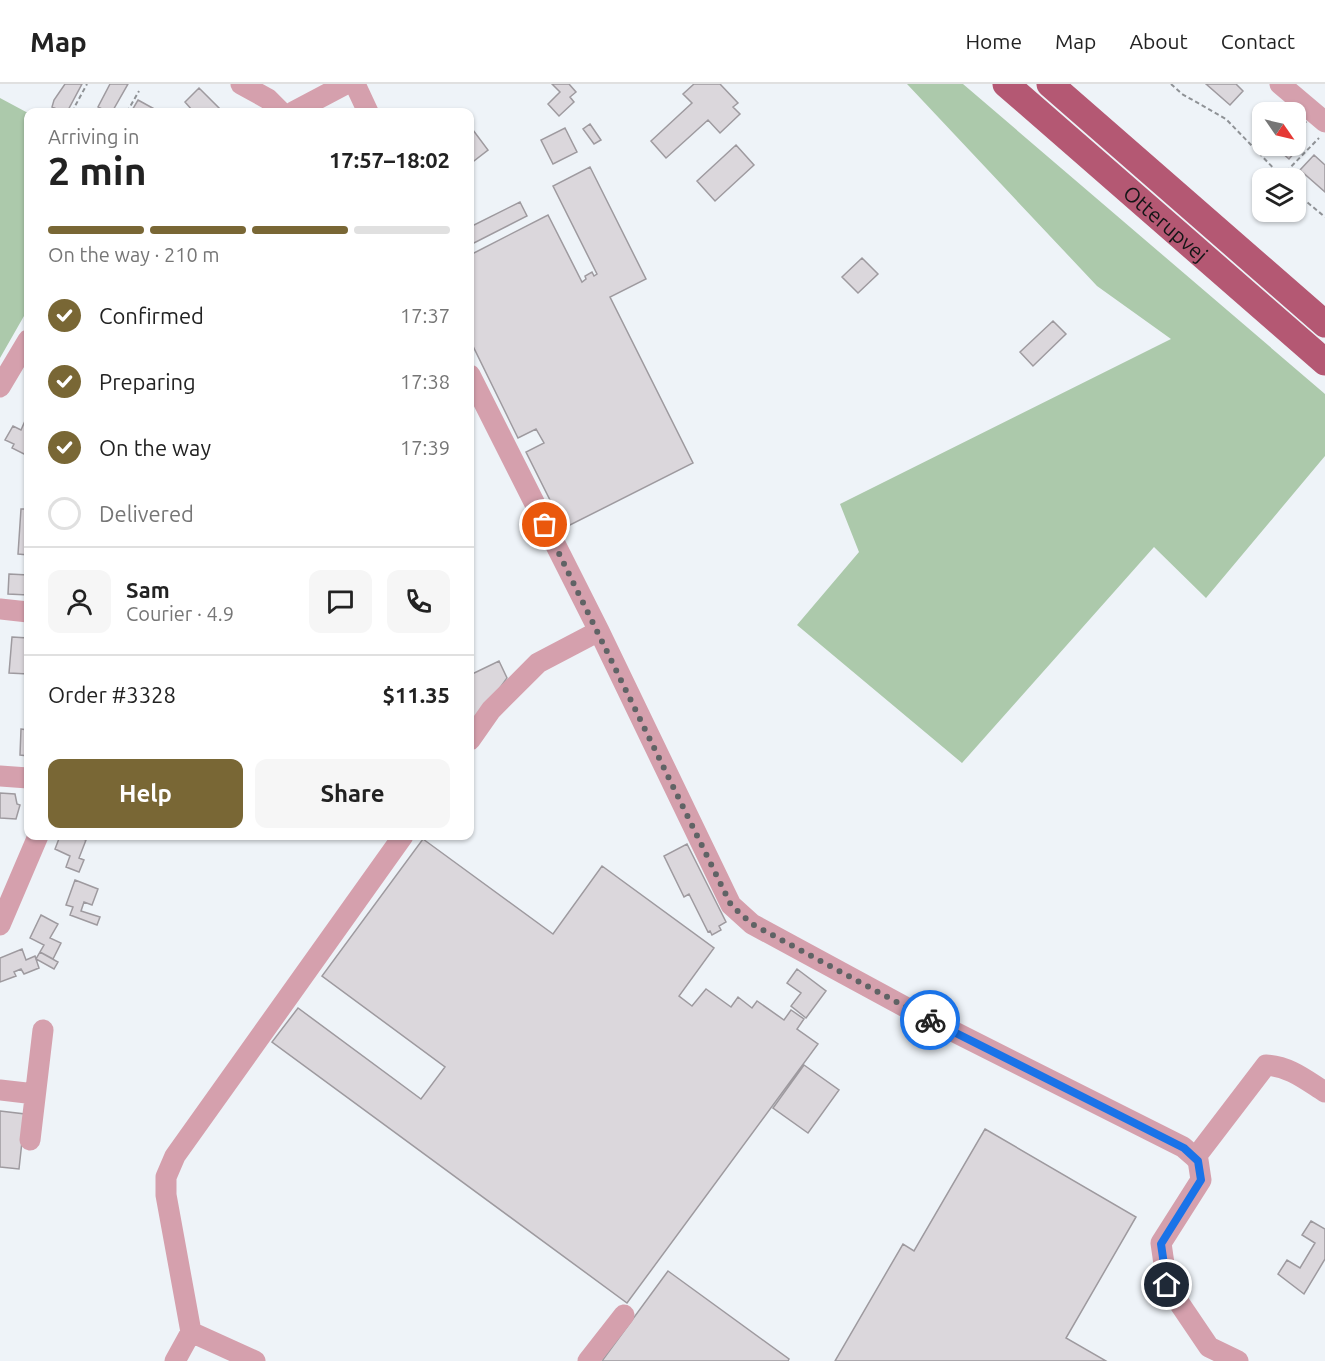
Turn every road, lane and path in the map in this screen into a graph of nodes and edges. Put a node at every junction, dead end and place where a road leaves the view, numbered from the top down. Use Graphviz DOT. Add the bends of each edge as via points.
graph roads {
  1 [pos="87,84"];
  2 [pos="241,84"];
  3 [pos="346,84"];
  4 [pos="354,84"];
  5 [pos="1006,84"];
  6 [pos="1050,84"];
  7 [pos="1171,84"];
  8 [pos="1280,84"];
  9 [pos="139,91"];
  10 [pos="74,108"];
  11 [pos="129,108"];
  12 [pos="277,108"];
  13 [pos="301,108"];
  14 [pos="366,108"];
  15 [pos="1325,122"];
  16 [pos="1325,130"];
  17 [pos="1273,168"];
  18 [pos="1291,168"];
  19 [pos="1306,201"];
  20 [pos="1325,217"];
  21 [pos="1325,324"];
  22 [pos="24,347"];
  23 [pos="1325,362"];
  24 [pos="474,383"];
  25 [pos="0,387"];
  26 [pos="0,609"];
  27 [pos="24,612"];
  28 [pos="598,631"];
  29 [pos="474,734"];
  30 [pos="0,776"];
  31 [pos="24,778"];
  32 [pos="36,840"];
  33 [pos="399,840"];
  34 [pos="0,925"];
  35 [pos="43,1030"];
  36 [pos="0,1090"];
  37 [pos="1325,1092"];
  38 [pos="36,1094"];
  39 [pos="30,1140"];
  40 [pos="1195,1158"];
  41 [pos="624,1315"];
  42 [pos="190,1332"];
  43 [pos="175,1361"];
  44 [pos="255,1361"];
  45 [pos="588,1361"];
  46 [pos="1238,1361"];
  1 -- 10 [label="path"];
  2 -- 12 [label="street"];
  3 -- 13 [label="street"];
  4 -- 14 [label="street"];
  5 -- 23 [label="main road, Otterupvej"];
  6 -- 21 [label="main road, Otterupvej"];
  7 -- 17 [label="path" via="1226,119"];
  8 -- 15 [label="street"];
  9 -- 11 [label="path"];
  16 -- 18 [label="path"];
  19 -- 20 [label="path"];
  22 -- 25 [label="street"];
  24 -- 28 [label="street"];
  26 -- 27 [label="street"];
  28 -- 29 [label="street" via="538,663 491,710"];
  28 -- 40 [label="street" via="731,905 752,924 907,1008 1184,1148"];
  30 -- 31 [label="street"];
  32 -- 34 [label="street"];
  33 -- 42 [label="street" via="175,1156 166,1177"];
  35 -- 38 [label="street"];
  36 -- 38 [label="street"];
  37 -- 40 [label="street" via="1293,1071 1266,1065"];
  38 -- 39 [label="street"];
  40 -- 46 [label="street" via="1201,1180 1161,1244 1167,1285 1209,1347"];
  41 -- 45 [label="street"];
  42 -- 43 [label="street"];
  42 -- 44 [label="street"];
}
